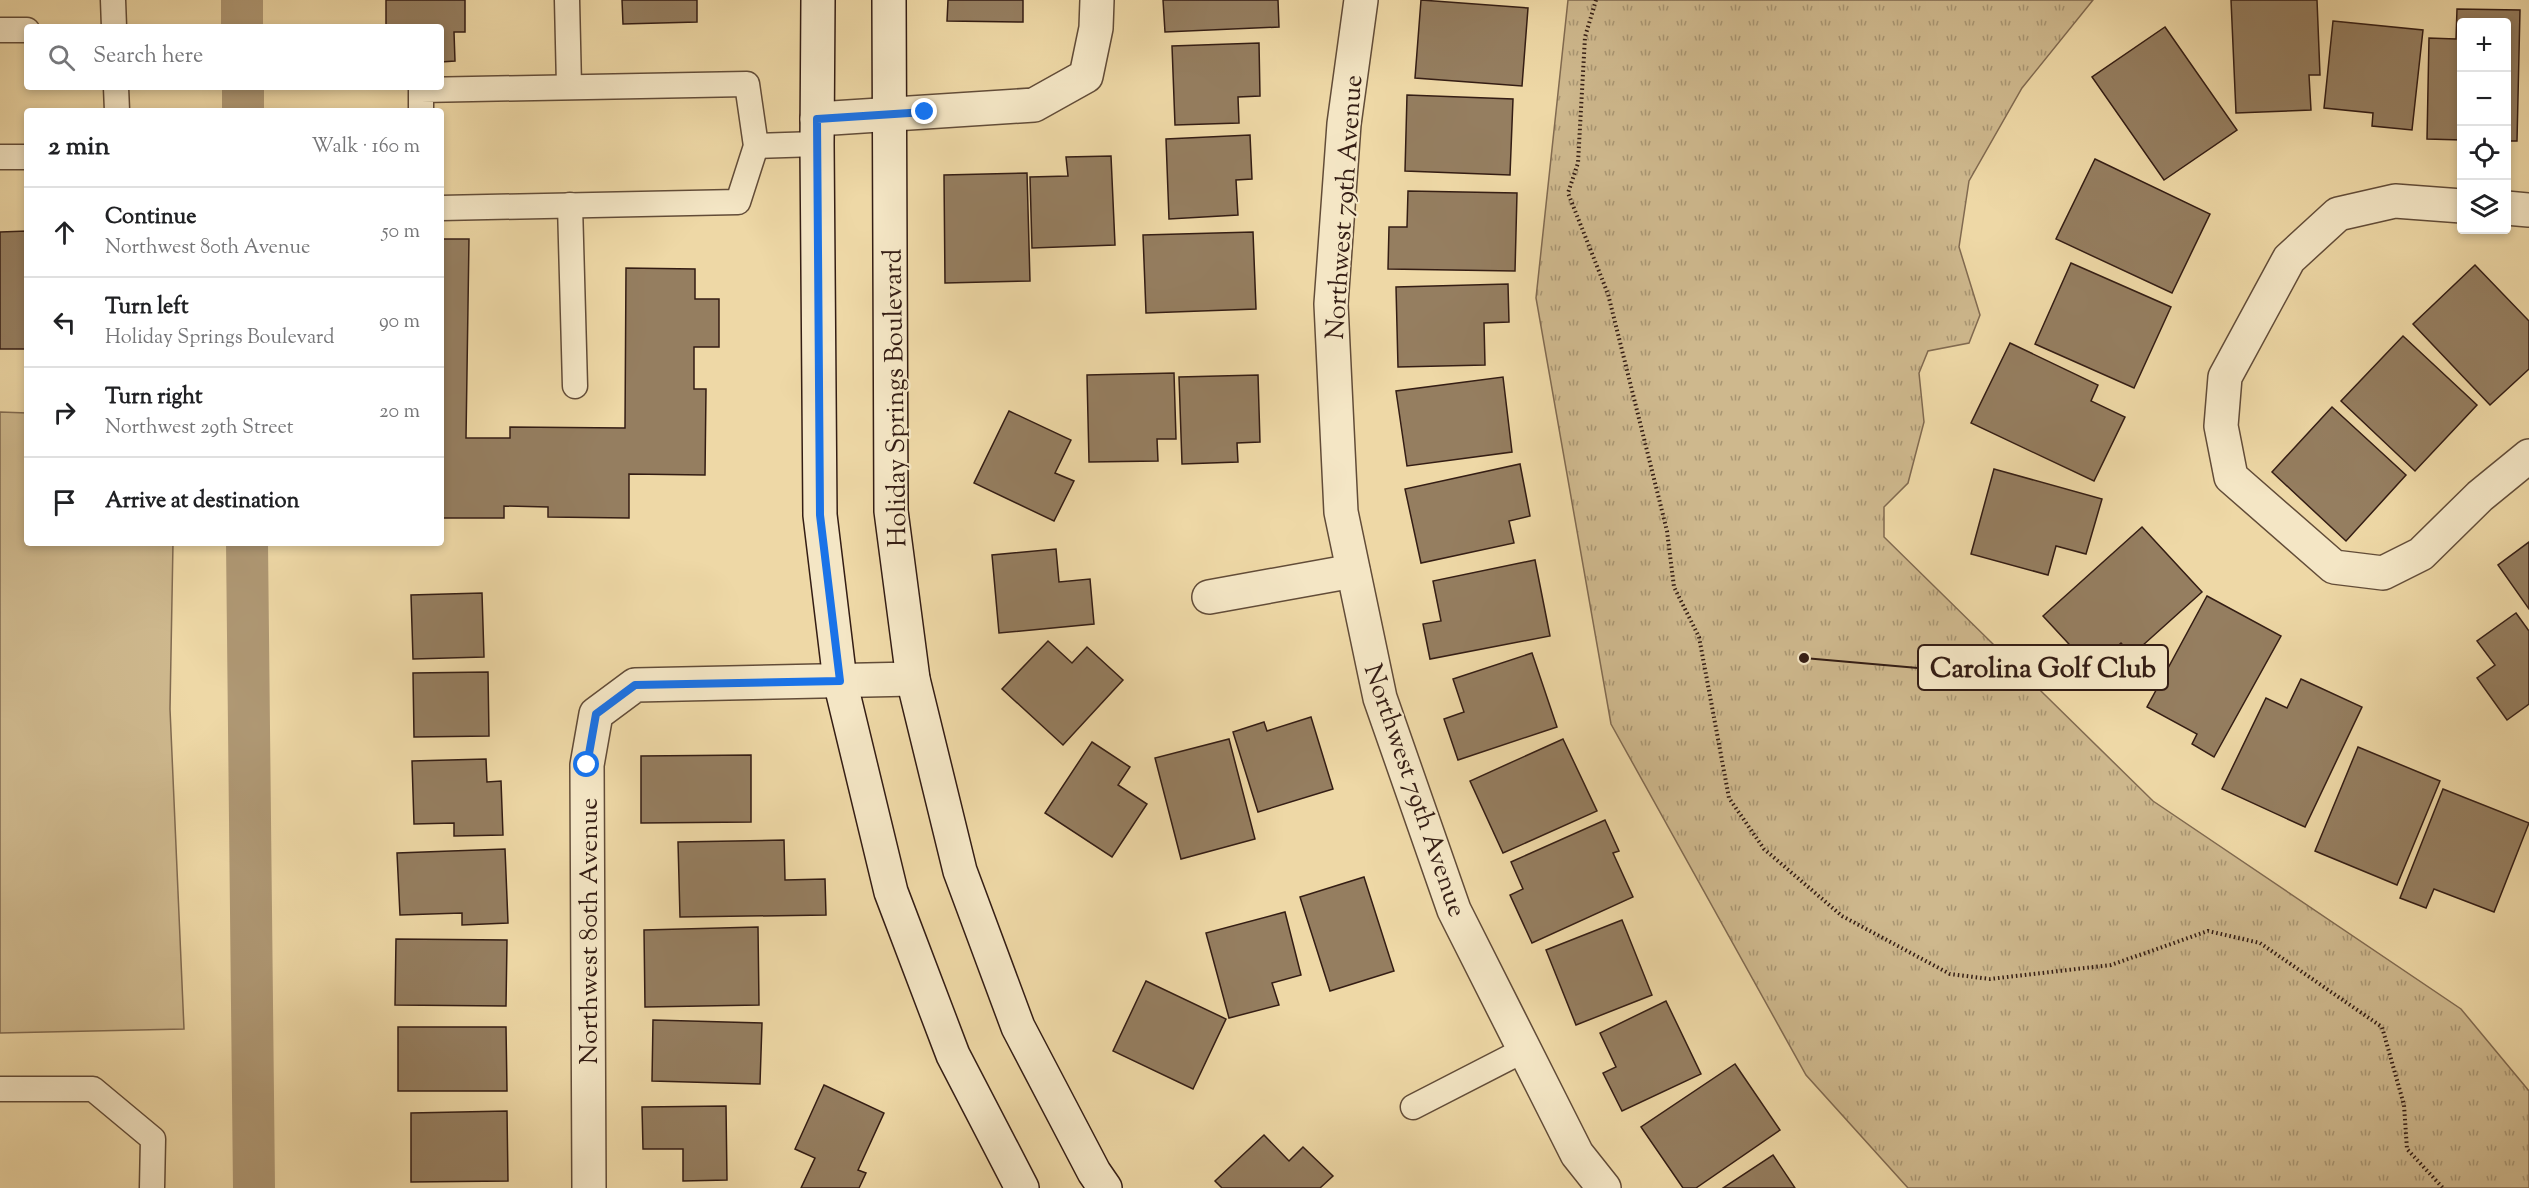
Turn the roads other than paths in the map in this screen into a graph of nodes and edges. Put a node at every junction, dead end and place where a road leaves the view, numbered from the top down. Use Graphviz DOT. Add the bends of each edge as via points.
graph roads {
  1 [pos="113,0"];
  2 [pos="567,0"];
  3 [pos="818,0"];
  4 [pos="889,0"];
  5 [pos="1097,0"];
  6 [pos="1361,0"];
  7 [pos="114,24"];
  8 [pos="0,30"];
  9 [pos="24,30"];
  10 [pos="569,86"];
  11 [pos="444,89"];
  12 [pos="116,90"];
  13 [pos="421,90"];
  14 [pos="117,108"];
  15 [pos="421,108"];
  16 [pos="888,115"];
  17 [pos="817,132"];
  18 [pos="756,146"];
  19 [pos="0,157"];
  20 [pos="24,157"];
  21 [pos="570,205"];
  22 [pos="2457,206"];
  23 [pos="444,208"];
  24 [pos="2511,208"];
  25 [pos="2529,210"];
  26 [pos="575,386"];
  27 [pos="2529,456"];
  28 [pos="1353,571"];
  29 [pos="1209,597"];
  30 [pos="913,679"];
  31 [pos="840,681"];
  32 [pos="1524,1050"];
  33 [pos="0,1089"];
  34 [pos="1413,1107"];
  35 [pos="152,1188"];
  36 [pos="589,1188"];
  37 [pos="1022,1188"];
  38 [pos="1105,1188"];
  39 [pos="1604,1188"];
  1 -- 7 [label="lane"];
  2 -- 10 [label="lane"];
  3 -- 17 [label="street"];
  4 -- 16 [label="street, Holiday Springs Boulevard"];
  5 -- 16 [label="street" via="1096,28 1086,76 1035,105"];
  6 -- 28 [label="street, Northwest 79th Avenue" via="1344,124 1331,304 1341,512"];
  8 -- 9 [label="lane"];
  10 -- 11 [label="lane"];
  10 -- 18 [label="lane" via="747,84"];
  12 -- 14 [label="lane"];
  13 -- 15 [label="lane"];
  16 -- 17 [label="street"];
  16 -- 30 [label="street, Holiday Springs Boulevard" via="891,511"];
  17 -- 18 [label="lane"];
  17 -- 31 [label="street" via="820,515"];
  18 -- 21 [label="lane" via="738,202"];
  19 -- 20 [label="lane"];
  21 -- 23 [label="lane"];
  21 -- 26 [label="lane"];
  22 -- 27 [label="street" via="2396,201 2338,214 2289,259 2225,377 2221,426 2231,477 2334,567 2383,573 2421,554 2480,496"];
  24 -- 25 [label="street"];
  28 -- 29 [label="street"];
  28 -- 32 [label="street, Northwest 79th Avenue" via="1380,698 1454,910"];
  30 -- 31 [label="street, Northwest 80th Avenue"];
  30 -- 38 [label="street, Holiday Springs Boulevard" via="960,871 1018,1027"];
  31 -- 36 [label="street, Northwest 80th Avenue" via="635,685 596,714 587,765"];
  31 -- 37 [label="street" via="891,892 953,1055"];
  32 -- 34 [label="lane"];
  32 -- 39 [label="street, Northwest 79th Avenue" via="1577,1154"];
  33 -- 35 [label="lane" via="93,1089 153,1139"];
}
